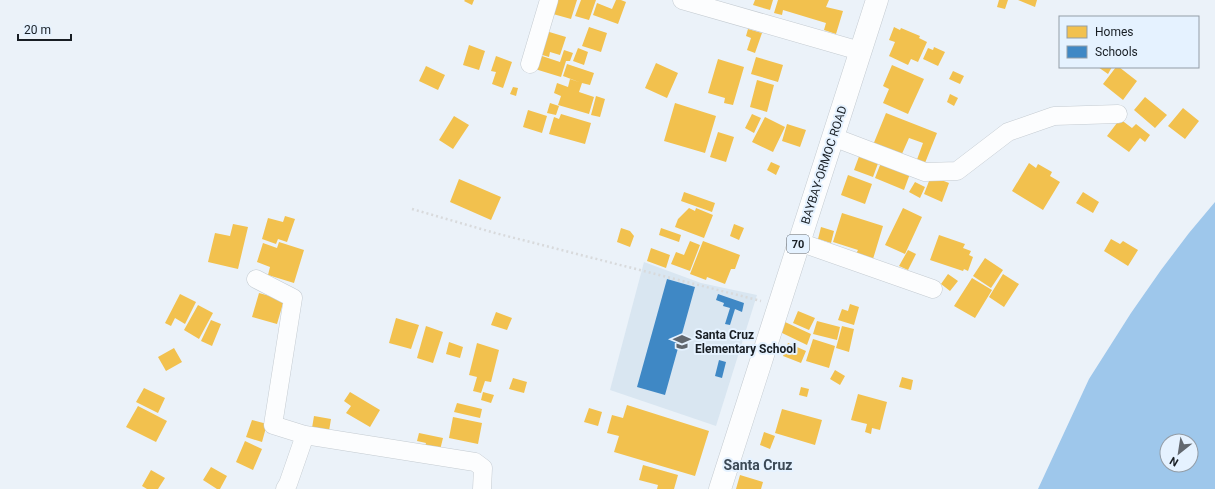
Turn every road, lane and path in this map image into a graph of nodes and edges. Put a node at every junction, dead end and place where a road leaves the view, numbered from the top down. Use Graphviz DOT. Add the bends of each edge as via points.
graph roads {
  1 [pos="548,0"];
  2 [pos="682,0"];
  3 [pos="877,0"];
  4 [pos="860,51"];
  5 [pos="530,64"];
  6 [pos="1118,114"];
  7 [pos="833,137"];
  8 [pos="412,209"];
  9 [pos="799,242"];
  10 [pos="256,279"];
  11 [pos="933,289"];
  12 [pos="778,306"];
  13 [pos="305,435"];
  14 [pos="285,489"];
  15 [pos="482,489"];
  16 [pos="720,489"];
  1 -- 5 [label="street"];
  2 -- 4 [label="street"];
  3 -- 4 [label="highway, BAYBAY-ORMOC ROAD / 70"];
  4 -- 7 [label="highway, BAYBAY-ORMOC ROAD / 70"];
  6 -- 7 [label="street" via="1054,116 1008,132 956,171 925,172"];
  7 -- 9 [label="highway, BAYBAY-ORMOC ROAD / 70"];
  8 -- 12 [label="path"];
  9 -- 11 [label="street"];
  9 -- 12 [label="highway, BAYBAY-ORMOC ROAD / 70"];
  10 -- 13 [label="street" via="293,298 273,425"];
  12 -- 16 [label="highway, BAYBAY-ORMOC ROAD / 70"];
  13 -- 14 [label="street"];
  13 -- 15 [label="street" via="475,462 483,468"];
}
